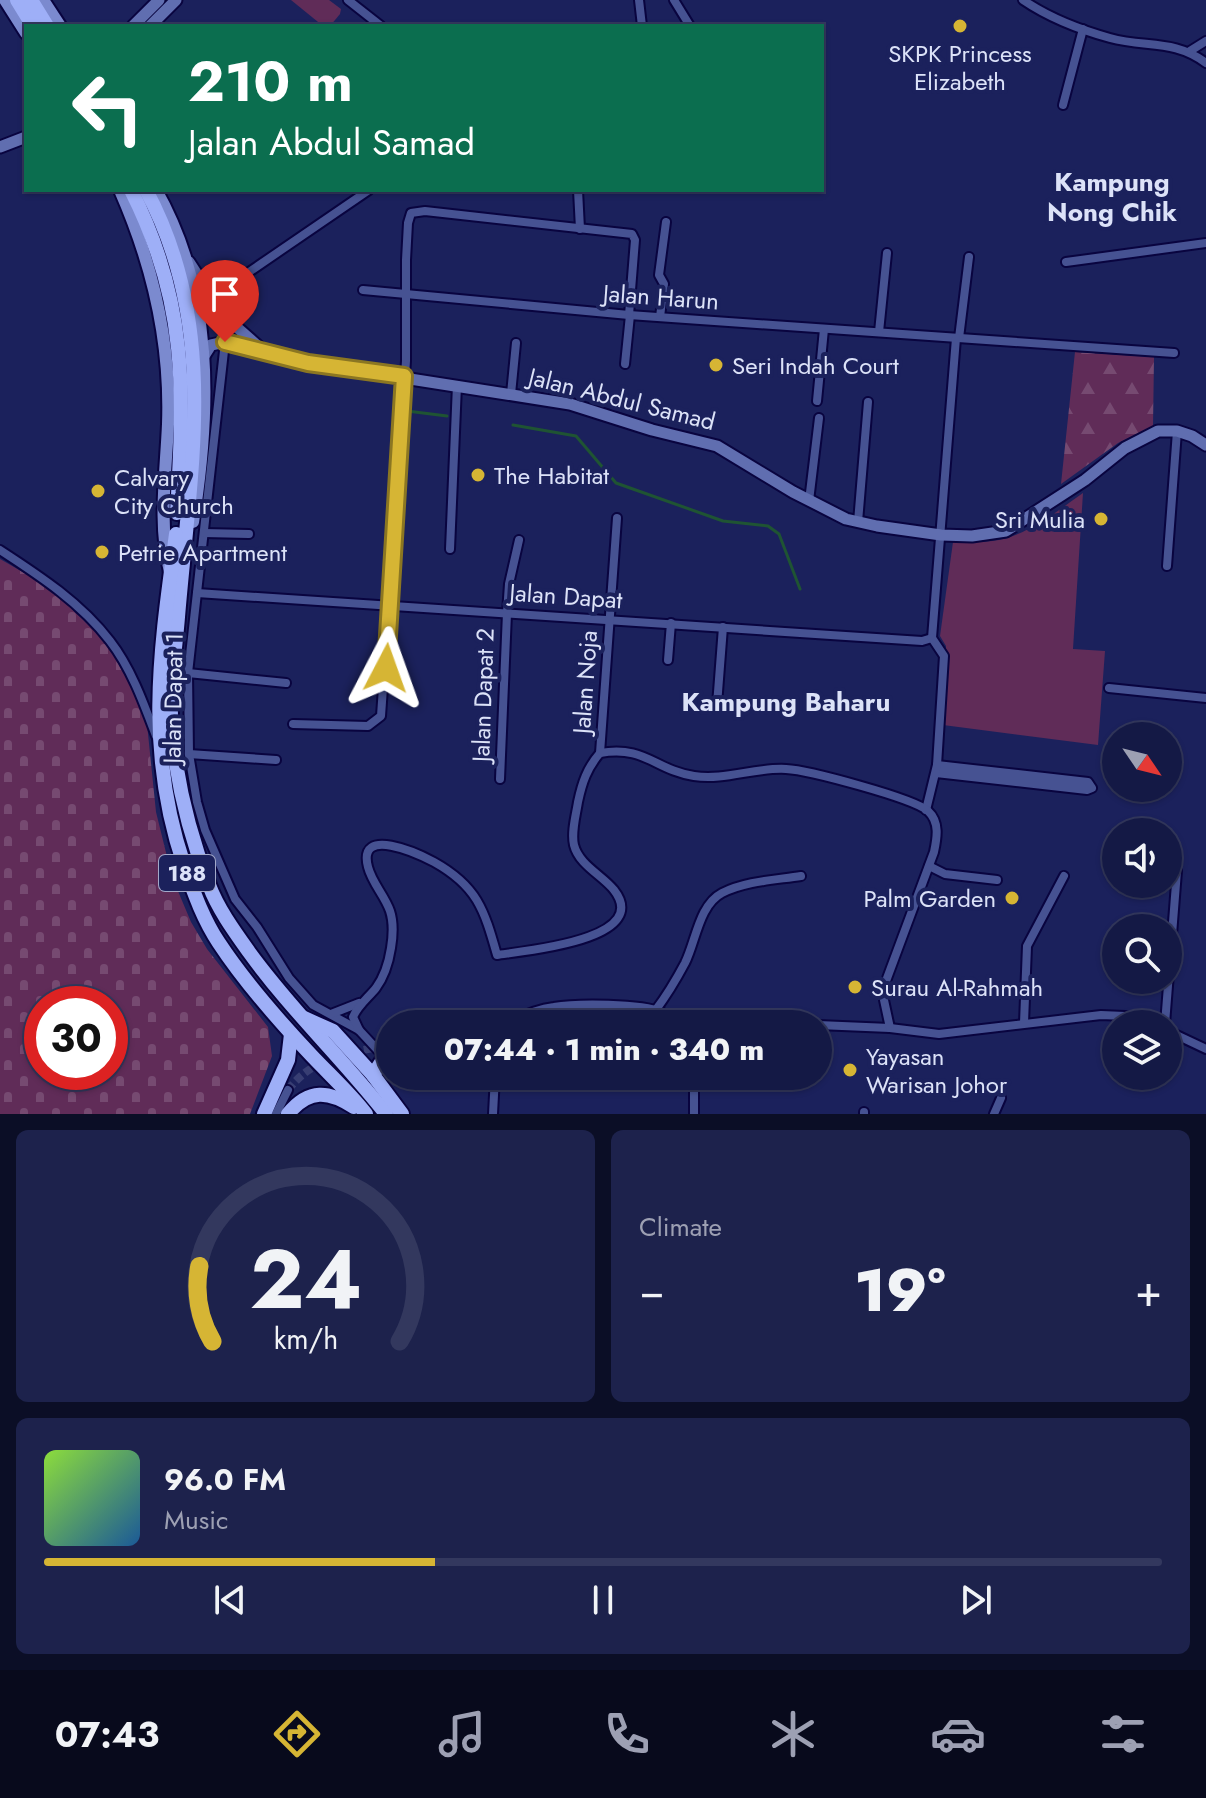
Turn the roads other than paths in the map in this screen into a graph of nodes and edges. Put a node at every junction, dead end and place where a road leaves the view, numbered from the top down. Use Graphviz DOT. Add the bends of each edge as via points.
graph roads {
  1 [pos="5,0"];
  2 [pos="17,0"];
  3 [pos="31,0"];
  4 [pos="43,0"];
  5 [pos="159,0"];
  6 [pos="176,0"];
  7 [pos="348,0"];
  8 [pos="639,0"];
  9 [pos="674,0"];
  10 [pos="1023,0"];
  11 [pos="32,24"];
  12 [pos="46,24"];
  13 [pos="59,24"];
  14 [pos="135,24"];
  15 [pos="152,24"];
  16 [pos="378,24"];
  17 [pos="642,24"];
  18 [pos="689,24"];
  19 [pos="1083,29"];
  20 [pos="24,30"];
  21 [pos="1206,41"];
  22 [pos="1190,51"];
  23 [pos="1206,63"];
  24 [pos="1063,105"];
  25 [pos="24,138"];
  26 [pos="0,147"];
  27 [pos="121,192"];
  28 [pos="132,192"];
  29 [pos="147,192"];
  30 [pos="157,192"];
  31 [pos="366,192"];
  32 [pos="578,192"];
  33 [pos="666,222"];
  34 [pos="580,229"];
  35 [pos="1206,243"];
  36 [pos="887,253"];
  37 [pos="969,257"];
  38 [pos="187,258"];
  39 [pos="1066,262"];
  40 [pos="363,290"];
  41 [pos="406,293"];
  42 [pos="211,298"];
  43 [pos="630,315"];
  44 [pos="224,316"];
  45 [pos="660,317"];
  46 [pos="824,329"];
  47 [pos="879,332"];
  48 [pos="958,338"];
  49 [pos="225,342"];
  50 [pos="516,343"];
  51 [pos="263,350"];
  52 [pos="1174,353"];
  53 [pos="204,356"];
  54 [pos="625,364"];
  55 [pos="404,376"];
  56 [pos="458,385"];
  57 [pos="511,394"];
  58 [pos="817,401"];
  59 [pos="868,402"];
  60 [pos="819,418"];
  61 [pos="1177,431"];
  62 [pos="1206,445"];
  63 [pos="809,501"];
  64 [pos="617,518"];
  65 [pos="858,522"];
  66 [pos="181,530"];
  67 [pos="204,533"];
  68 [pos="249,534"];
  69 [pos="941,535"];
  70 [pos="519,540"];
  71 [pos="450,549"];
  72 [pos="0,550"];
  73 [pos="1167,566"];
  74 [pos="170,575"];
  75 [pos="197,593"];
  76 [pos="390,606"];
  77 [pos="507,613"];
  78 [pos="610,619"];
  79 [pos="178,621"];
  80 [pos="671,623"];
  81 [pos="723,627"];
  82 [pos="932,638"];
  83 [pos="668,660"];
  84 [pos="188,673"];
  85 [pos="286,683"];
  86 [pos="1109,688"];
  87 [pos="1206,698"];
  88 [pos="717,705"];
  89 [pos="293,724"];
  90 [pos="158,740"];
  91 [pos="600,753"];
  92 [pos="189,754"];
  93 [pos="276,760"];
  94 [pos="936,769"];
  95 [pos="500,779"];
  96 [pos="926,810"];
  97 [pos="929,866"];
  98 [pos="801,876"];
  99 [pos="1064,876"];
  100 [pos="997,880"];
  101 [pos="1175,898"];
  102 [pos="363,1001"];
  103 [pos="541,1010"];
  104 [pos="650,1010"];
  105 [pos="656,1010"];
  106 [pos="1166,1010"];
  107 [pos="330,1014"];
  108 [pos="1102,1015"];
  109 [pos="301,1017"];
  110 [pos="1024,1023"];
  111 [pos="832,1026"];
  112 [pos="890,1028"];
  113 [pos="359,1030"];
  114 [pos="291,1034"];
  115 [pos="1182,1038"];
  116 [pos="376,1047"];
  117 [pos="1206,1049"];
  118 [pos="376,1071"];
  119 [pos="373,1075"];
  120 [pos="288,1090"];
  121 [pos="494,1090"];
  122 [pos="694,1090"];
  123 [pos="1001,1098"];
  124 [pos="264,1114"];
  125 [pos="276,1114"];
  126 [pos="288,1114"];
  127 [pos="365,1114"];
  128 [pos="386,1114"];
  129 [pos="402,1114"];
  130 [pos="493,1114"];
  131 [pos="694,1114"];
  132 [pos="994,1114"];
  1 -- 20 [label="main road"];
  2 -- 11 [label="highway"];
  3 -- 12 [label="highway"];
  4 -- 13 [label="main road"];
  5 -- 14 [label="street"];
  6 -- 15 [label="street"];
  7 -- 16 [label="street"];
  8 -- 17 [label="street"];
  9 -- 18 [label="street"];
  10 -- 19 [label="street"];
  19 -- 22 [label="street"];
  19 -- 24 [label="street"];
  21 -- 22 [label="street"];
  22 -- 23 [label="street"];
  25 -- 26 [label="street"];
  27 -- 74 [label="main road" via="144,250 166,347 164,535"];
  28 -- 66 [label="highway, 188" via="154,240 179,336"];
  29 -- 66 [label="highway, 188" via="182,280 191,322 195,409"];
  30 -- 38 [label="main road"];
  31 -- 42 [label="street"];
  32 -- 34 [label="street"];
  33 -- 45 [label="street"];
  34 -- 41 [label="street" via="411,213"];
  34 -- 43 [label="street" via="634,236"];
  35 -- 39 [label="street"];
  36 -- 47 [label="street"];
  37 -- 48 [label="street"];
  38 -- 42 [label="street, Jalan Abdul Samad"];
  38 -- 53 [label="main road"];
  40 -- 41 [label="street, Jalan Harun"];
  41 -- 43 [label="street, Jalan Harun"];
  41 -- 55 [label="street"];
  42 -- 44 [label="street, Jalan Abdul Samad"];
  43 -- 45 [label="street, Jalan Harun"];
  43 -- 54 [label="street"];
  44 -- 49 [label="street, Jalan Dapat 1"];
  44 -- 51 [label="street, Jalan Abdul Samad"];
  45 -- 46 [label="street, Jalan Harun"];
  46 -- 47 [label="street, Jalan Harun"];
  46 -- 58 [label="street"];
  47 -- 48 [label="street, Jalan Harun"];
  48 -- 52 [label="street, Jalan Harun"];
  48 -- 69 [label="street"];
  49 -- 51 [label="street, Jalan Abdul Samad"];
  49 -- 53 [label="street" via="211,345"];
  49 -- 67 [label="street, Jalan Dapat 1"];
  50 -- 57 [label="street"];
  51 -- 55 [label="street, Jalan Abdul Samad" via="308,363"];
  53 -- 79 [label="main road" via="203,459"];
  55 -- 56 [label="street, Jalan Abdul Samad"];
  55 -- 76 [label="street"];
  56 -- 57 [label="street, Jalan Abdul Samad"];
  56 -- 71 [label="street"];
  57 -- 63 [label="street, Jalan Abdul Samad" via="570,404 717,446"];
  59 -- 65 [label="street"];
  60 -- 63 [label="street"];
  61 -- 62 [label="street"];
  61 -- 69 [label="street, Jalan Abdul Samad" via="1158,431 1125,448 1006,531"];
  61 -- 73 [label="street"];
  63 -- 65 [label="street, Jalan Abdul Samad"];
  64 -- 78 [label="street, Jalan Noja"];
  65 -- 69 [label="street, Jalan Abdul Samad"];
  66 -- 74 [label="highway, 188"];
  66 -- 79 [label="highway, 188"];
  67 -- 68 [label="street"];
  67 -- 75 [label="street, Jalan Dapat 1"];
  69 -- 82 [label="street"];
  70 -- 77 [label="street, Jalan Dapat 2"];
  72 -- 90 [label="street" via="68,598 112,643"];
  74 -- 90 [label="highway, 188"];
  75 -- 76 [label="street, Jalan Dapat"];
  75 -- 84 [label="street, Jalan Dapat 1"];
  76 -- 77 [label="street, Jalan Dapat"];
  76 -- 89 [label="street" via="381,716 368,726"];
  77 -- 78 [label="street, Jalan Dapat"];
  77 -- 95 [label="street, Jalan Dapat 2"];
  78 -- 80 [label="street, Jalan Dapat"];
  78 -- 91 [label="street, Jalan Noja"];
  79 -- 109 [label="highway, 188" via="172,730 193,839 210,887 235,932"];
  80 -- 81 [label="street, Jalan Dapat"];
  80 -- 83 [label="street"];
  81 -- 82 [label="street, Jalan Dapat"];
  81 -- 88 [label="street"];
  82 -- 94 [label="street" via="944,656"];
  84 -- 85 [label="street"];
  84 -- 92 [label="street, Jalan Dapat 1"];
  86 -- 87 [label="street"];
  90 -- 114 [label="highway, 188" via="169,810 199,906 219,943"];
  91 -- 96 [label="street" via="635,752 691,776 809,772"];
  91 -- 102 [label="street" via="582,784 574,845 619,898 614,925 587,938 497,955 468,886 422,856 378,845 366,860 390,909 393,936 383,975"];
  92 -- 93 [label="street"];
  92 -- 107 [label="street, Jalan Dapat 1" via="205,830 235,899 289,978 313,1005"];
  94 -- 94 [label="street" via="1087,790 1092,788 1088,782"];
  94 -- 96 [label="street"];
  96 -- 97 [label="street" via="937,834"];
  97 -- 100 [label="street" via="945,874"];
  97 -- 112 [label="street" via="886,981"];
  98 -- 105 [label="street" via="759,881 719,894"];
  99 -- 110 [label="street" via="1027,946"];
  101 -- 106 [label="street"];
  102 -- 107 [label="street"];
  102 -- 113 [label="street" via="353,1017"];
  103 -- 104 [label="street"];
  107 -- 113 [label="street, Jalan Dapat 1"];
  108 -- 110 [label="street"];
  109 -- 119 [label="highway" via="333,1031"];
  109 -- 128 [label="highway, 188"];
  110 -- 112 [label="street" via="939,1034"];
  111 -- 112 [label="street"];
  113 -- 116 [label="street, Jalan Dapat 1"];
  114 -- 124 [label="highway" via="288,1060"];
  114 -- 127 [label="highway, 188"];
  115 -- 117 [label="street"];
  118 -- 119 [label="highway"];
  119 -- 129 [label="highway"];
  120 -- 125 [label="street"];
  121 -- 130 [label="street"];
  122 -- 131 [label="street"];
  123 -- 132 [label="street"];
  126 -- 127 [label="highway" via="314,1096 330,1094"];
}
